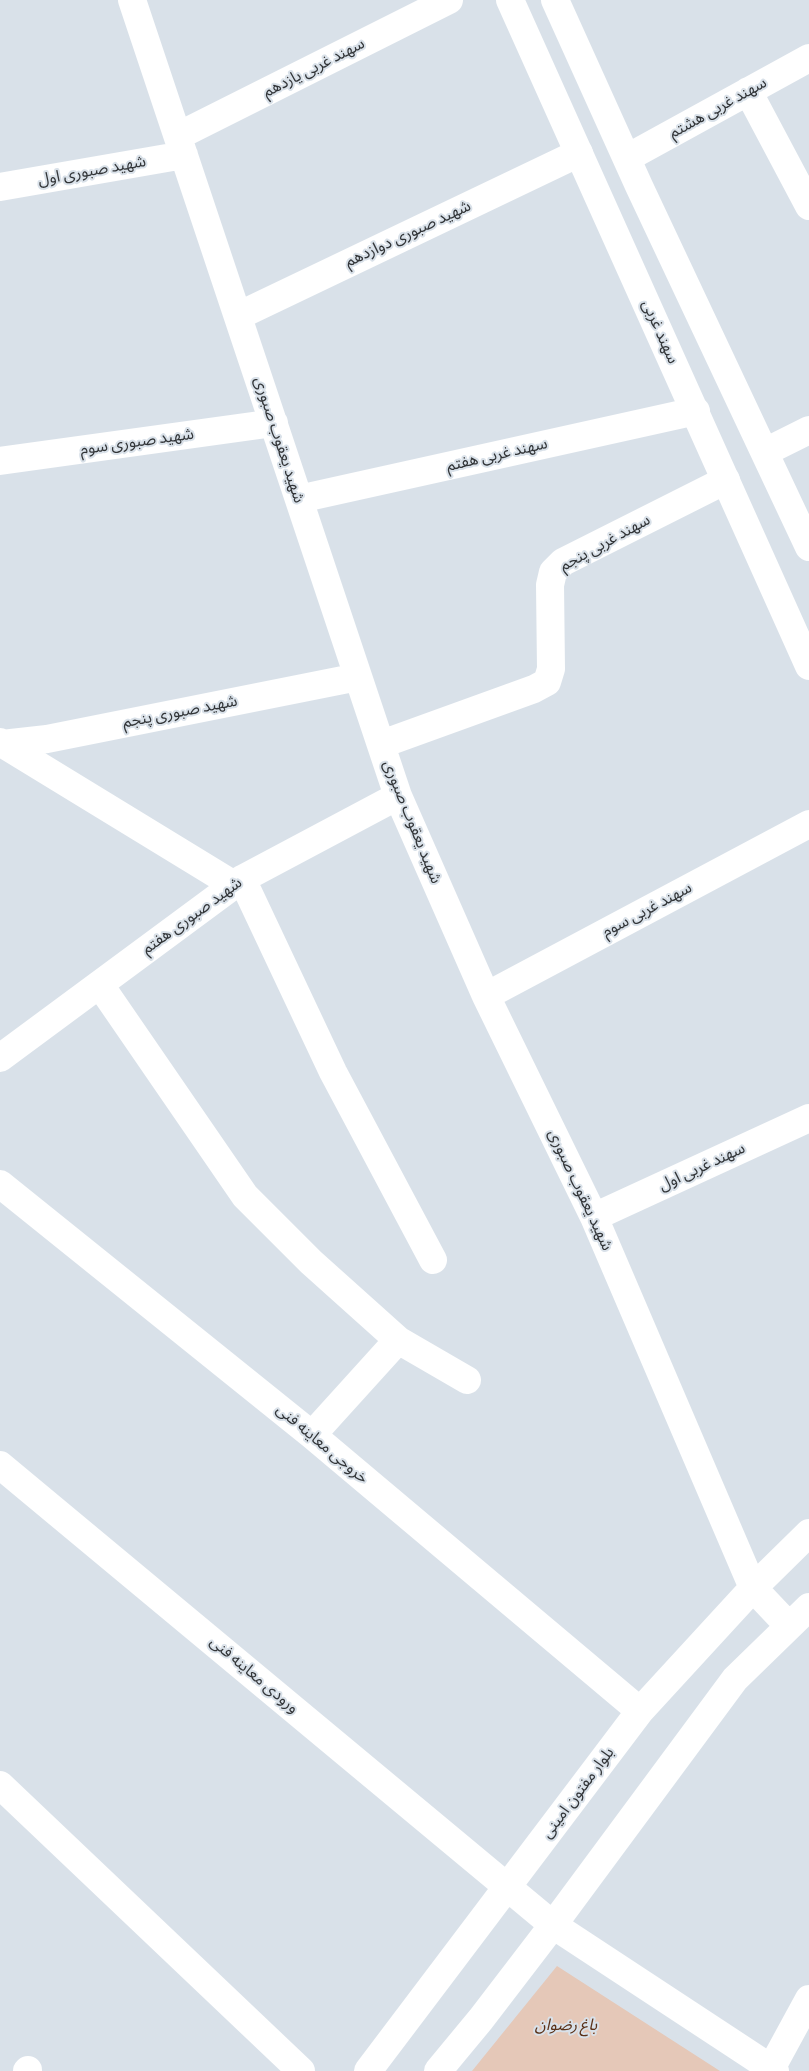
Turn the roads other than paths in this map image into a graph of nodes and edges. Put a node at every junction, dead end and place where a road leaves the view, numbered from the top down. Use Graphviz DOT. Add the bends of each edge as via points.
graph roads {
  1 [pos="132,0"];
  2 [pos="450,0"];
  3 [pos="510,0"];
  4 [pos="555,0"];
  5 [pos="809,58"];
  6 [pos="748,91"];
  7 [pos="181,145"];
  8 [pos="579,153"];
  9 [pos="627,158"];
  10 [pos="0,187"];
  11 [pos="809,206"];
  12 [pos="238,316"];
  13 [pos="696,411"];
  14 [pos="274,423"];
  15 [pos="809,430"];
  16 [pos="765,452"];
  17 [pos="0,461"];
  18 [pos="726,480"];
  19 [pos="299,499"];
  20 [pos="809,547"];
  21 [pos="809,666"];
  22 [pos="358,676"];
  23 [pos="1,743"];
  24 [pos="382,744"];
  25 [pos="398,796"];
  26 [pos="809,824"];
  27 [pos="238,882"];
  28 [pos="100,984"];
  29 [pos="486,996"];
  30 [pos="0,1058"];
  31 [pos="809,1118"];
  32 [pos="0,1184"];
  33 [pos="594,1217"];
  34 [pos="433,1260"];
  35 [pos="398,1340"];
  36 [pos="467,1380"];
  37 [pos="312,1435"];
  38 [pos="0,1465"];
  39 [pos="809,1533"];
  40 [pos="753,1588"];
  41 [pos="809,1607"];
  42 [pos="789,1626"];
  43 [pos="640,1711"];
  44 [pos="0,1785"];
  45 [pos="507,1886"];
  46 [pos="553,1925"];
  47 [pos="809,2000"];
  48 [pos="774,2069"];
  49 [pos="301,2071"];
  50 [pos="368,2071"];
  51 [pos="438,2071"];
  1 -- 7 [label="street, شهید یعقوب صبوری"];
  2 -- 7 [label="street, سهند غربی یازدهم"];
  3 -- 8 [label="street, سهند غربی"];
  4 -- 9 [label="street"];
  5 -- 6 [label="street, سهند غربی هشتم"];
  6 -- 9 [label="street, سهند غربی هشتم"];
  6 -- 11 [label="street"];
  7 -- 10 [label="street, شهید صبوری اول"];
  7 -- 12 [label="street, شهید یعقوب صبوری"];
  8 -- 12 [label="street, شهید صبوری دوازدهم"];
  8 -- 13 [label="street, سهند غربی"];
  9 -- 16 [label="street"];
  12 -- 14 [label="street, شهید یعقوب صبوری"];
  13 -- 18 [label="street, سهند غربی"];
  13 -- 19 [label="street, سهند غربی هفتم"];
  14 -- 17 [label="street, شهید صبوری سوم"];
  14 -- 19 [label="street, شهید یعقوب صبوری"];
  15 -- 16 [label="street"];
  16 -- 20 [label="street"];
  18 -- 21 [label="street, سهند غربی"];
  18 -- 24 [label="street, سهند غربی پنجم" via="563,562 553,572 550,585 551,670 547,682"];
  19 -- 22 [label="street, شهید یعقوب صبوری"];
  22 -- 23 [label="street, شهید صبوری پنجم" via="47,739"];
  22 -- 24 [label="street, شهید یعقوب صبوری"];
  23 -- 27 [label="street"];
  24 -- 25 [label="street, شهید یعقوب صبوری"];
  25 -- 27 [label="street, شهید صبوری هفتم"];
  25 -- 29 [label="street, شهید یعقوب صبوری"];
  26 -- 29 [label="street, سهند غربی سوم"];
  27 -- 28 [label="street, شهید صبوری هفتم"];
  27 -- 34 [label="street" via="333,1072"];
  28 -- 30 [label="street, شهید صبوری هفتم"];
  28 -- 35 [label="street" via="246,1196 310,1262"];
  29 -- 33 [label="street, شهید یعقوب صبوری"];
  31 -- 33 [label="street, سهند غربی اول"];
  32 -- 37 [label="street, خروجی معاینه فنی"];
  33 -- 40 [label="street, شهید یعقوب صبوری"];
  35 -- 36 [label="street"];
  35 -- 37 [label="street"];
  37 -- 43 [label="street, خروجی معاینه فنی"];
  38 -- 45 [label="street, ورودی معاینه فنی"];
  39 -- 40 [label="street, بلوار مفتون امینی"];
  40 -- 42 [label="street"];
  40 -- 43 [label="street, بلوار مفتون امینی"];
  41 -- 42 [label="street"];
  42 -- 46 [label="street" via="735,1679"];
  43 -- 45 [label="street, بلوار مفتون امینی"];
  44 -- 49 [label="street"];
  45 -- 46 [label="street, ورودی معاینه فنی"];
  45 -- 50 [label="street, بلوار مفتون امینی"];
  46 -- 48 [label="street, ورودی معاینه فنی"];
  46 -- 51 [label="street"];
  47 -- 48 [label="street"];
}
